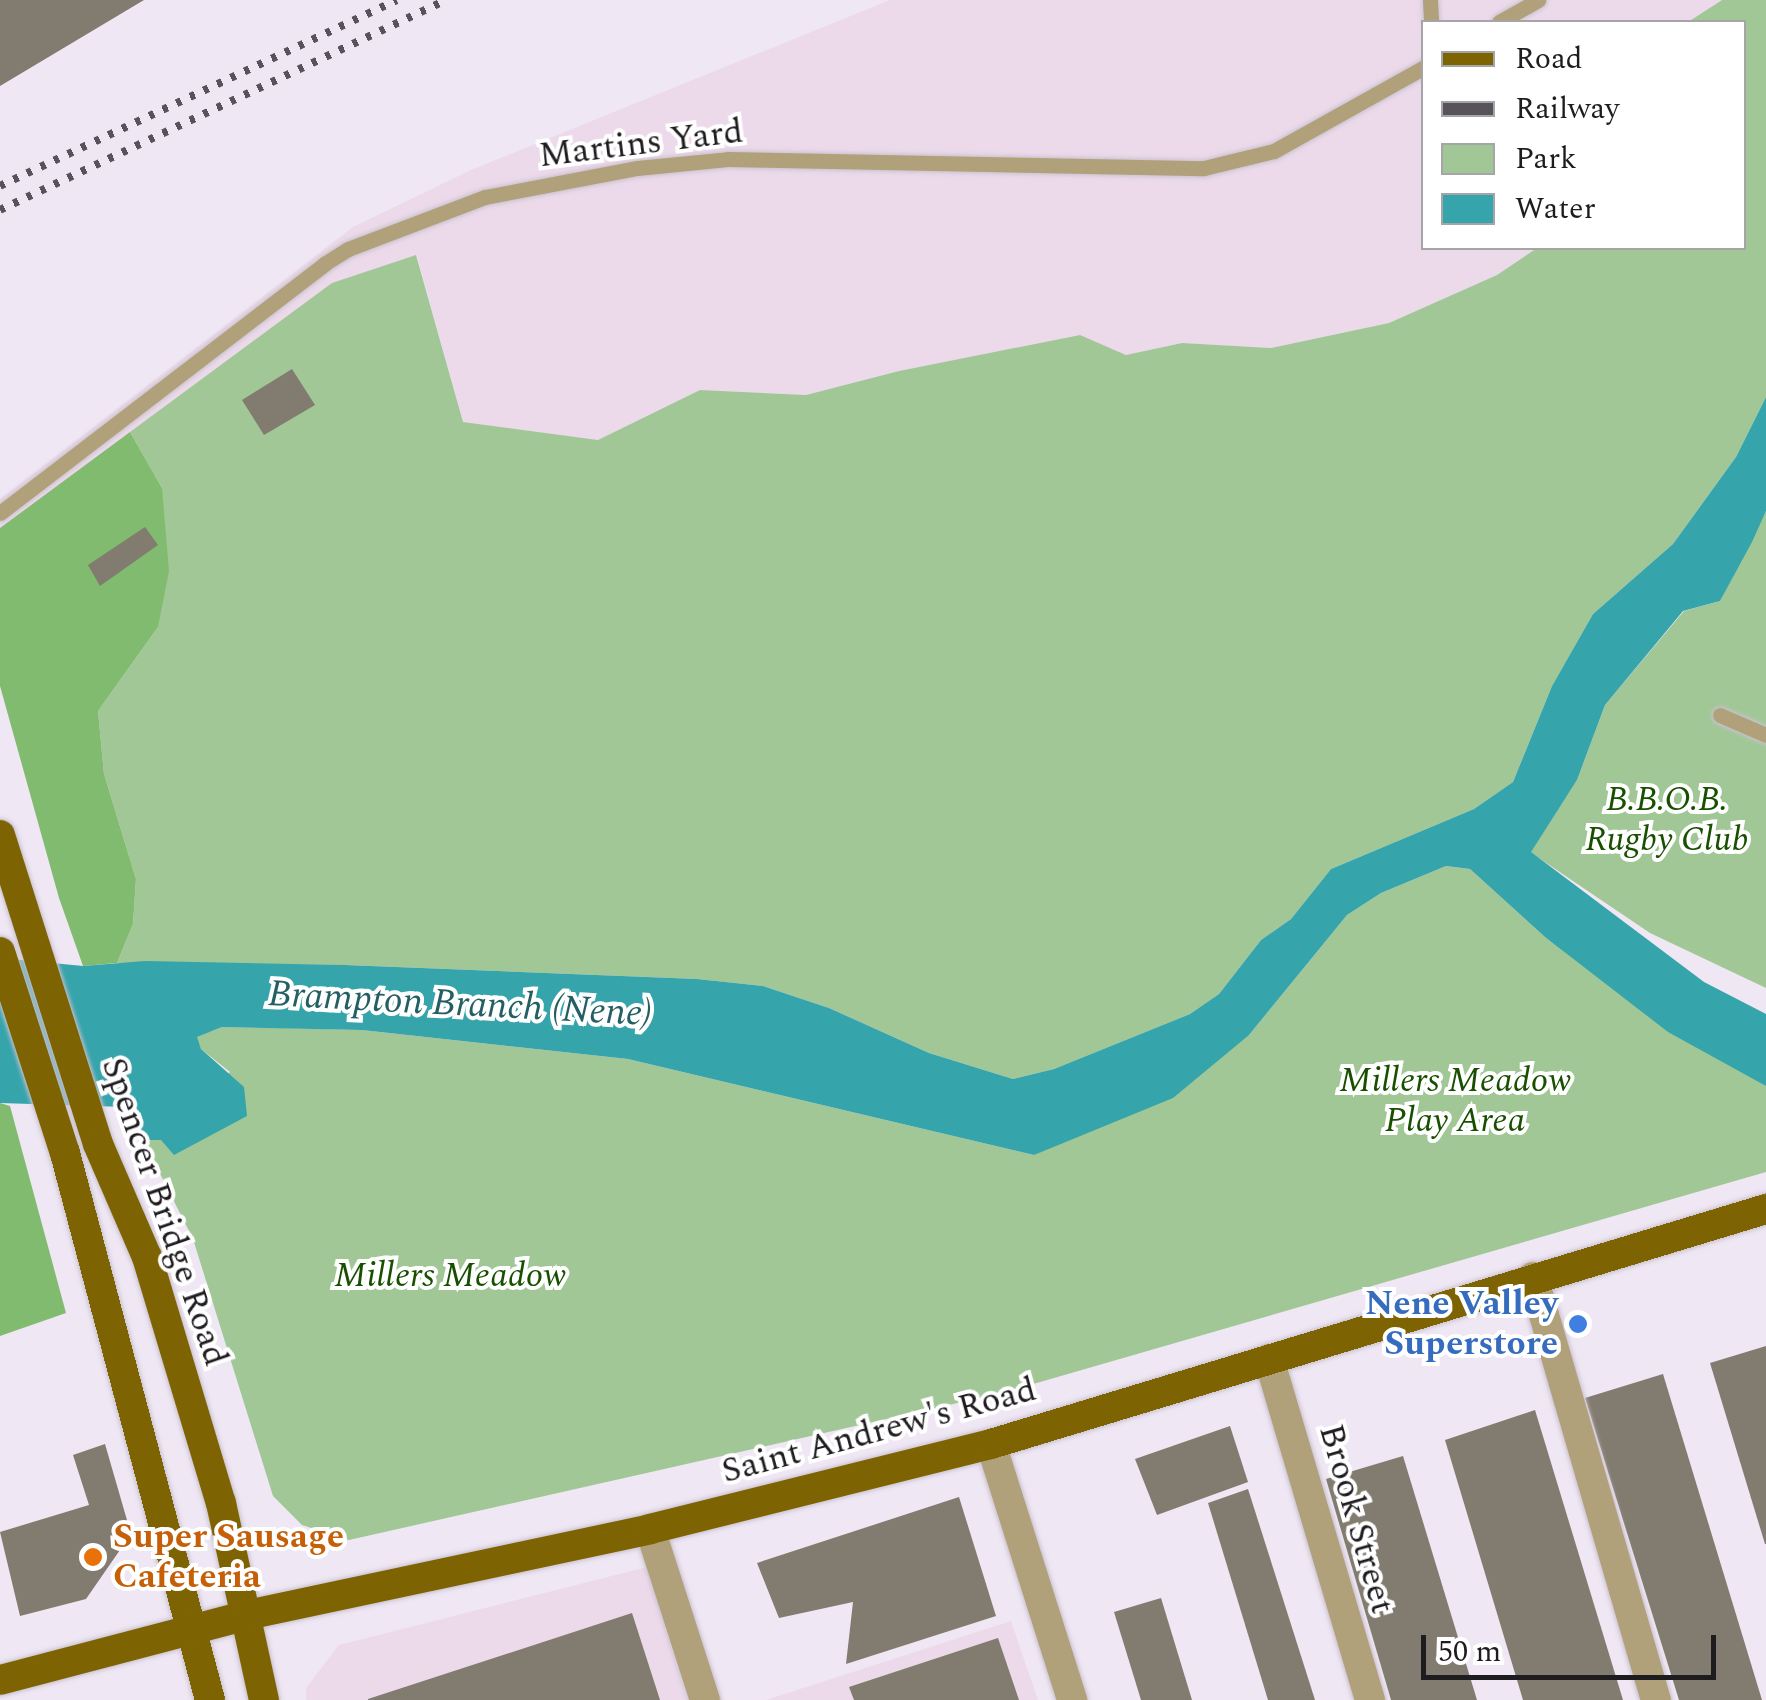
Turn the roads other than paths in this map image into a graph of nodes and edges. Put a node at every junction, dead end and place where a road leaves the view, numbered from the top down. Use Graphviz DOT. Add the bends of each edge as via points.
graph roads {
  1 [pos="1538,0"];
  2 [pos="1503,20"];
  3 [pos="1421,69"];
  4 [pos="0,512"];
  5 [pos="1720,715"];
  6 [pos="1766,735"];
  7 [pos="0,836"];
  8 [pos="0,952"];
  9 [pos="1766,1209"];
  10 [pos="1533,1277"];
  11 [pos="1269,1359"];
  12 [pos="991,1444"];
  13 [pos="650,1529"];
  14 [pos="247,1615"];
  15 [pos="190,1632"];
  16 [pos="0,1680"];
  17 [pos="210,1700"];
  18 [pos="264,1700"];
  19 [pos="705,1700"];
  20 [pos="1072,1700"];
  21 [pos="1370,1700"];
  22 [pos="1656,1700"];
  1 -- 2 [label="lane"];
  3 -- 4 [label="lane, Martins Yard" via="1274,151 1204,168 728,158 484,197 324,264"];
  5 -- 6 [label="lane"];
  7 -- 14 [label="main road, Spencer Bridge Road" via="98,1144 146,1258 214,1477"];
  8 -- 15 [label="main road, Spencer Bridge Road" via="65,1154"];
  9 -- 10 [label="main road, Saint Andrew's Road"];
  10 -- 11 [label="main road, Saint Andrew's Road"];
  10 -- 22 [label="street"];
  11 -- 12 [label="main road, Saint Andrew's Road"];
  11 -- 21 [label="street, Brook Street"];
  12 -- 13 [label="main road, Saint Andrew's Road"];
  12 -- 20 [label="street"];
  13 -- 14 [label="main road, Saint Andrew's Road"];
  13 -- 19 [label="street"];
  14 -- 15 [label="main road, Saint Andrew's Road"];
  14 -- 18 [label="main road, Spencer Bridge Road"];
  15 -- 16 [label="main road, Saint Andrew's Road"];
  15 -- 17 [label="main road, Spencer Bridge Road"];
}
